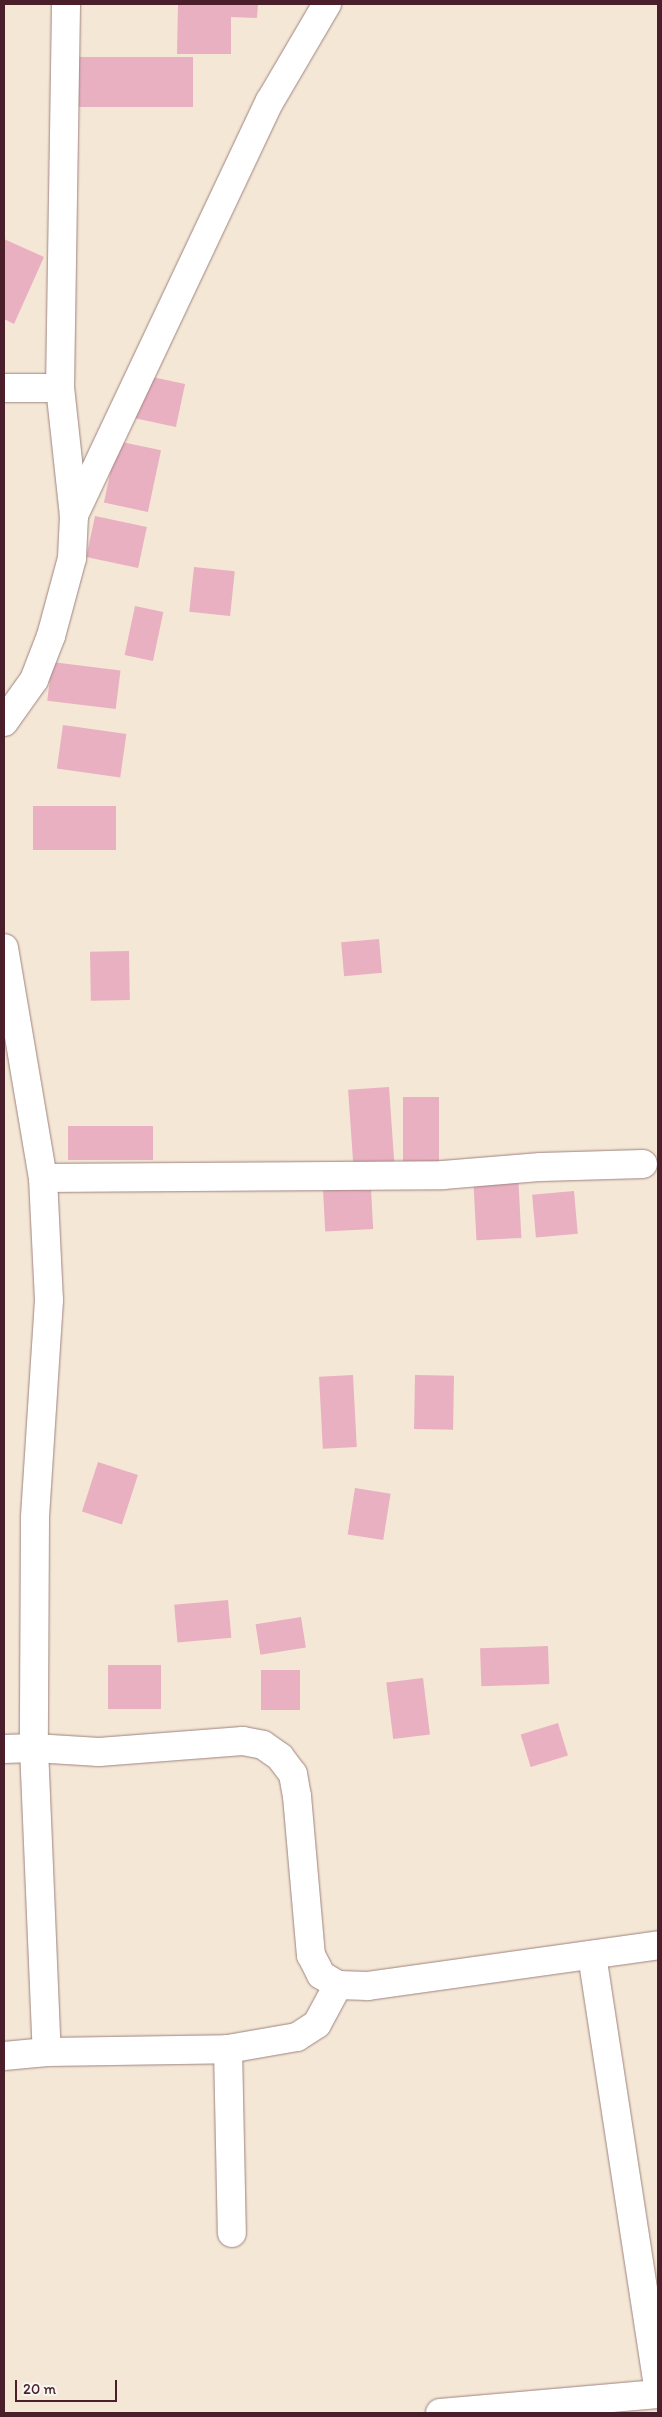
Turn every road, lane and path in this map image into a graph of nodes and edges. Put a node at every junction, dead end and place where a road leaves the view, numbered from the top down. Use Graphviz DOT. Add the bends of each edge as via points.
graph roads {
  1 [pos="66,4"];
  2 [pos="327,4"];
  3 [pos="4,388"];
  4 [pos="60,388"];
  5 [pos="74,516"];
  6 [pos="4,722"];
  7 [pos="4,948"];
  8 [pos="643,1164"];
  9 [pos="43,1178"];
  10 [pos="34,1748"];
  11 [pos="4,1749"];
  12 [pos="658,1945"];
  13 [pos="592,1955"];
  14 [pos="338,1985"];
  15 [pos="228,2049"];
  16 [pos="47,2052"];
  17 [pos="4,2056"];
  18 [pos="232,2232"];
  19 [pos="658,2384"];
  20 [pos="658,2394"];
  21 [pos="440,2413"];
  1 -- 4 [label="street"];
  2 -- 5 [label="street" via="270,101"];
  3 -- 4 [label="street"];
  4 -- 5 [label="street"];
  5 -- 6 [label="street" via="72,558 51,636 34,680"];
  7 -- 9 [label="street"];
  8 -- 9 [label="street" via="541,1167 443,1176"];
  9 -- 10 [label="street" via="50,1300 35,1519"];
  10 -- 11 [label="street"];
  10 -- 14 [label="street" via="99,1752 242,1741 264,1745 280,1757 293,1774 297,1796 311,1955 321,1975"];
  10 -- 16 [label="street"];
  12 -- 13 [label="street"];
  13 -- 14 [label="street" via="368,1986"];
  13 -- 19 [label="street"];
  14 -- 15 [label="street" via="317,2024 297,2037"];
  15 -- 16 [label="street"];
  15 -- 18 [label="street"];
  16 -- 17 [label="street"];
  20 -- 21 [label="street"];
}
